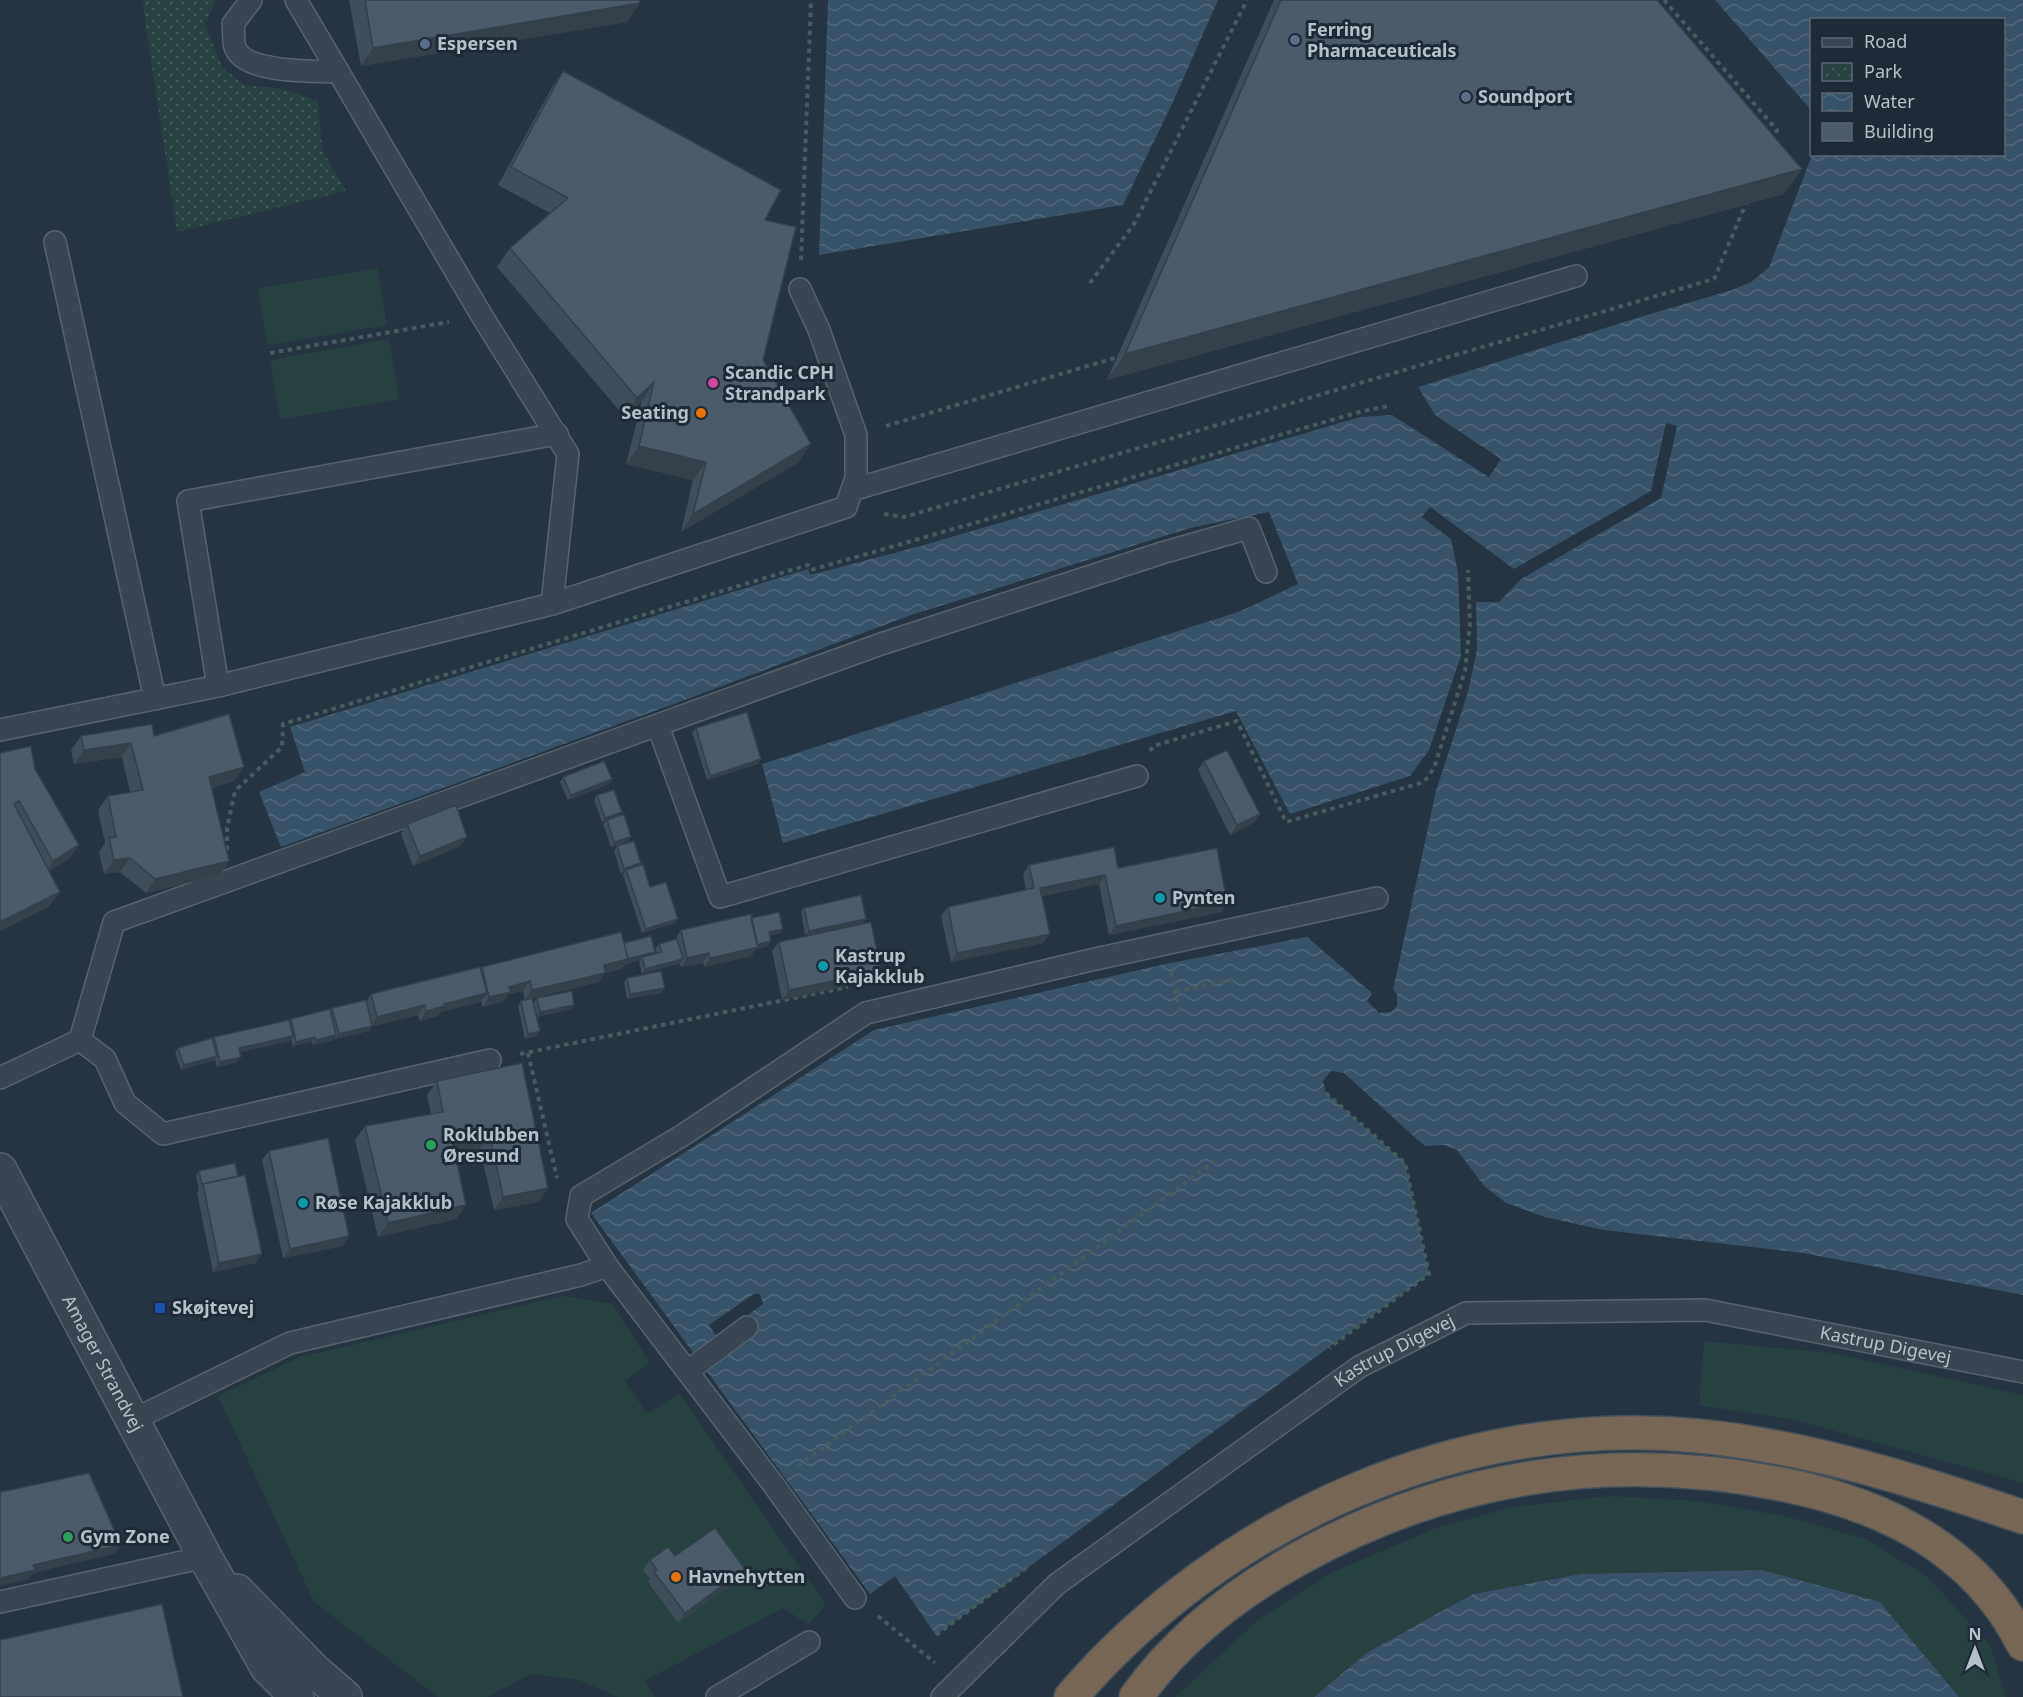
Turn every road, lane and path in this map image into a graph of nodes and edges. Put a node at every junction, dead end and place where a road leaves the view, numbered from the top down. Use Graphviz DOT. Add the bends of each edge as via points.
graph roads {
  1 [pos="251,0"];
  2 [pos="296,0"];
  3 [pos="811,0"];
  4 [pos="1247,0"];
  5 [pos="339,72"];
  6 [pos="55,242"];
  7 [pos="1576,276"];
  8 [pos="1090,283"];
  9 [pos="800,289"];
  10 [pos="482,316"];
  11 [pos="270,353"];
  12 [pos="1118,357"];
  13 [pos="1389,406"];
  14 [pos="556,434"];
  15 [pos="856,435"];
  16 [pos="852,490"];
  17 [pos="1468,570"];
  18 [pos="1266,572"];
  19 [pos="552,604"];
  20 [pos="218,686"];
  21 [pos="155,699"];
  22 [pos="658,726"];
  23 [pos="0,730"];
  24 [pos="1137,776"];
  25 [pos="226,881"];
  26 [pos="1377,898"];
  27 [pos="1170,963"];
  28 [pos="1172,975"];
  29 [pos="1161,977"];
  30 [pos="1235,979"];
  31 [pos="1176,992"];
  32 [pos="1180,1012"];
  33 [pos="80,1040"];
  34 [pos="528,1053"];
  35 [pos="490,1060"];
  36 [pos="0,1078"];
  37 [pos="1326,1093"];
  38 [pos="1215,1161"];
  39 [pos="0,1170"];
  40 [pos="577,1219"];
  41 [pos="608,1266"];
  42 [pos="747,1327"];
  43 [pos="1326,1350"];
  44 [pos="688,1371"];
  45 [pos="2023,1372"];
  46 [pos="133,1420"];
  47 [pos="773,1484"];
  48 [pos="2023,1517"];
  49 [pos="205,1557"];
  50 [pos="1035,1561"];
  51 [pos="855,1599"];
  52 [pos="0,1602"];
  53 [pos="936,1635"];
  54 [pos="809,1642"];
  55 [pos="2023,1644"];
  56 [pos="949,1689"];
  57 [pos="297,1697"];
  58 [pos="345,1697"];
  59 [pos="717,1697"];
  60 [pos="1071,1697"];
  61 [pos="1136,1697"];
  1 -- 5 [label="lane" via="233,24 235,48 246,61 270,68"];
  2 -- 5 [label="lane"];
  3 -- 9 [label="path"];
  4 -- 8 [label="path" via="1134,225"];
  5 -- 10 [label="lane"];
  6 -- 21 [label="lane"];
  7 -- 16 [label="lane"];
  9 -- 15 [label="lane" via="819,330"];
  10 -- 11 [label="path"];
  10 -- 14 [label="lane"];
  12 -- 15 [label="path"];
  13 -- 25 [label="path" via="811,570 808,565 283,724 282,747 234,790 226,828"];
  14 -- 19 [label="lane" via="568,454"];
  14 -- 20 [label="lane" via="188,501"];
  15 -- 16 [label="lane" via="856,478"];
  16 -- 19 [label="lane" via="846,507"];
  17 -- 24 [label="path" via="1470,625 1465,670 1434,768 1424,782 1287,822 1237,721 1153,746"];
  18 -- 22 [label="lane" via="1249,528 881,644"];
  19 -- 20 [label="lane"];
  20 -- 21 [label="lane"];
  21 -- 23 [label="lane"];
  22 -- 24 [label="lane" via="720,897"];
  22 -- 25 [label="lane"];
  25 -- 33 [label="lane" via="114,922"];
  26 -- 40 [label="lane" via="866,1013 581,1196"];
  27 -- 28 [label="path"];
  28 -- 29 [label="path"];
  28 -- 31 [label="path"];
  30 -- 31 [label="path"];
  31 -- 32 [label="path"];
  33 -- 35 [label="lane" via="105,1059 125,1103 163,1134"];
  33 -- 36 [label="lane"];
  34 -- 40 [label="path" via="553,1171"];
  37 -- 43 [label="path" via="1405,1163 1429,1274"];
  38 -- 47 [label="path"];
  39 -- 46 [label="street, Amager Strandvej"];
  40 -- 41 [label="lane"];
  41 -- 44 [label="lane"];
  41 -- 46 [label="lane" via="290,1342"];
  42 -- 44 [label="lane"];
  44 -- 47 [label="lane"];
  45 -- 56 [label="lane, Kastrup Digevej" via="1704,1310 1466,1313 1359,1367 1067,1577"];
  46 -- 49 [label="street, Amager Strandvej"];
  47 -- 51 [label="lane"];
  48 -- 60 [label="highway" via="1863,1467 1754,1443 1689,1435 1612,1433 1495,1447 1377,1481 1325,1503 1251,1544 1149,1620"];
  49 -- 52 [label="lane"];
  49 -- 57 [label="street, Amager Strandvej" via="267,1667"];
  49 -- 58 [label="street, Amager Strandvej"];
  50 -- 53 [label="path"];
  51 -- 56 [label="path" via="892,1625"];
  54 -- 59 [label="lane"];
  55 -- 61 [label="highway" via="1999,1603 1978,1579 1946,1550 1885,1515 1848,1500 1761,1480 1695,1472 1607,1469 1529,1478 1450,1494 1338,1537 1248,1589 1197,1628 1151,1675"];
}
